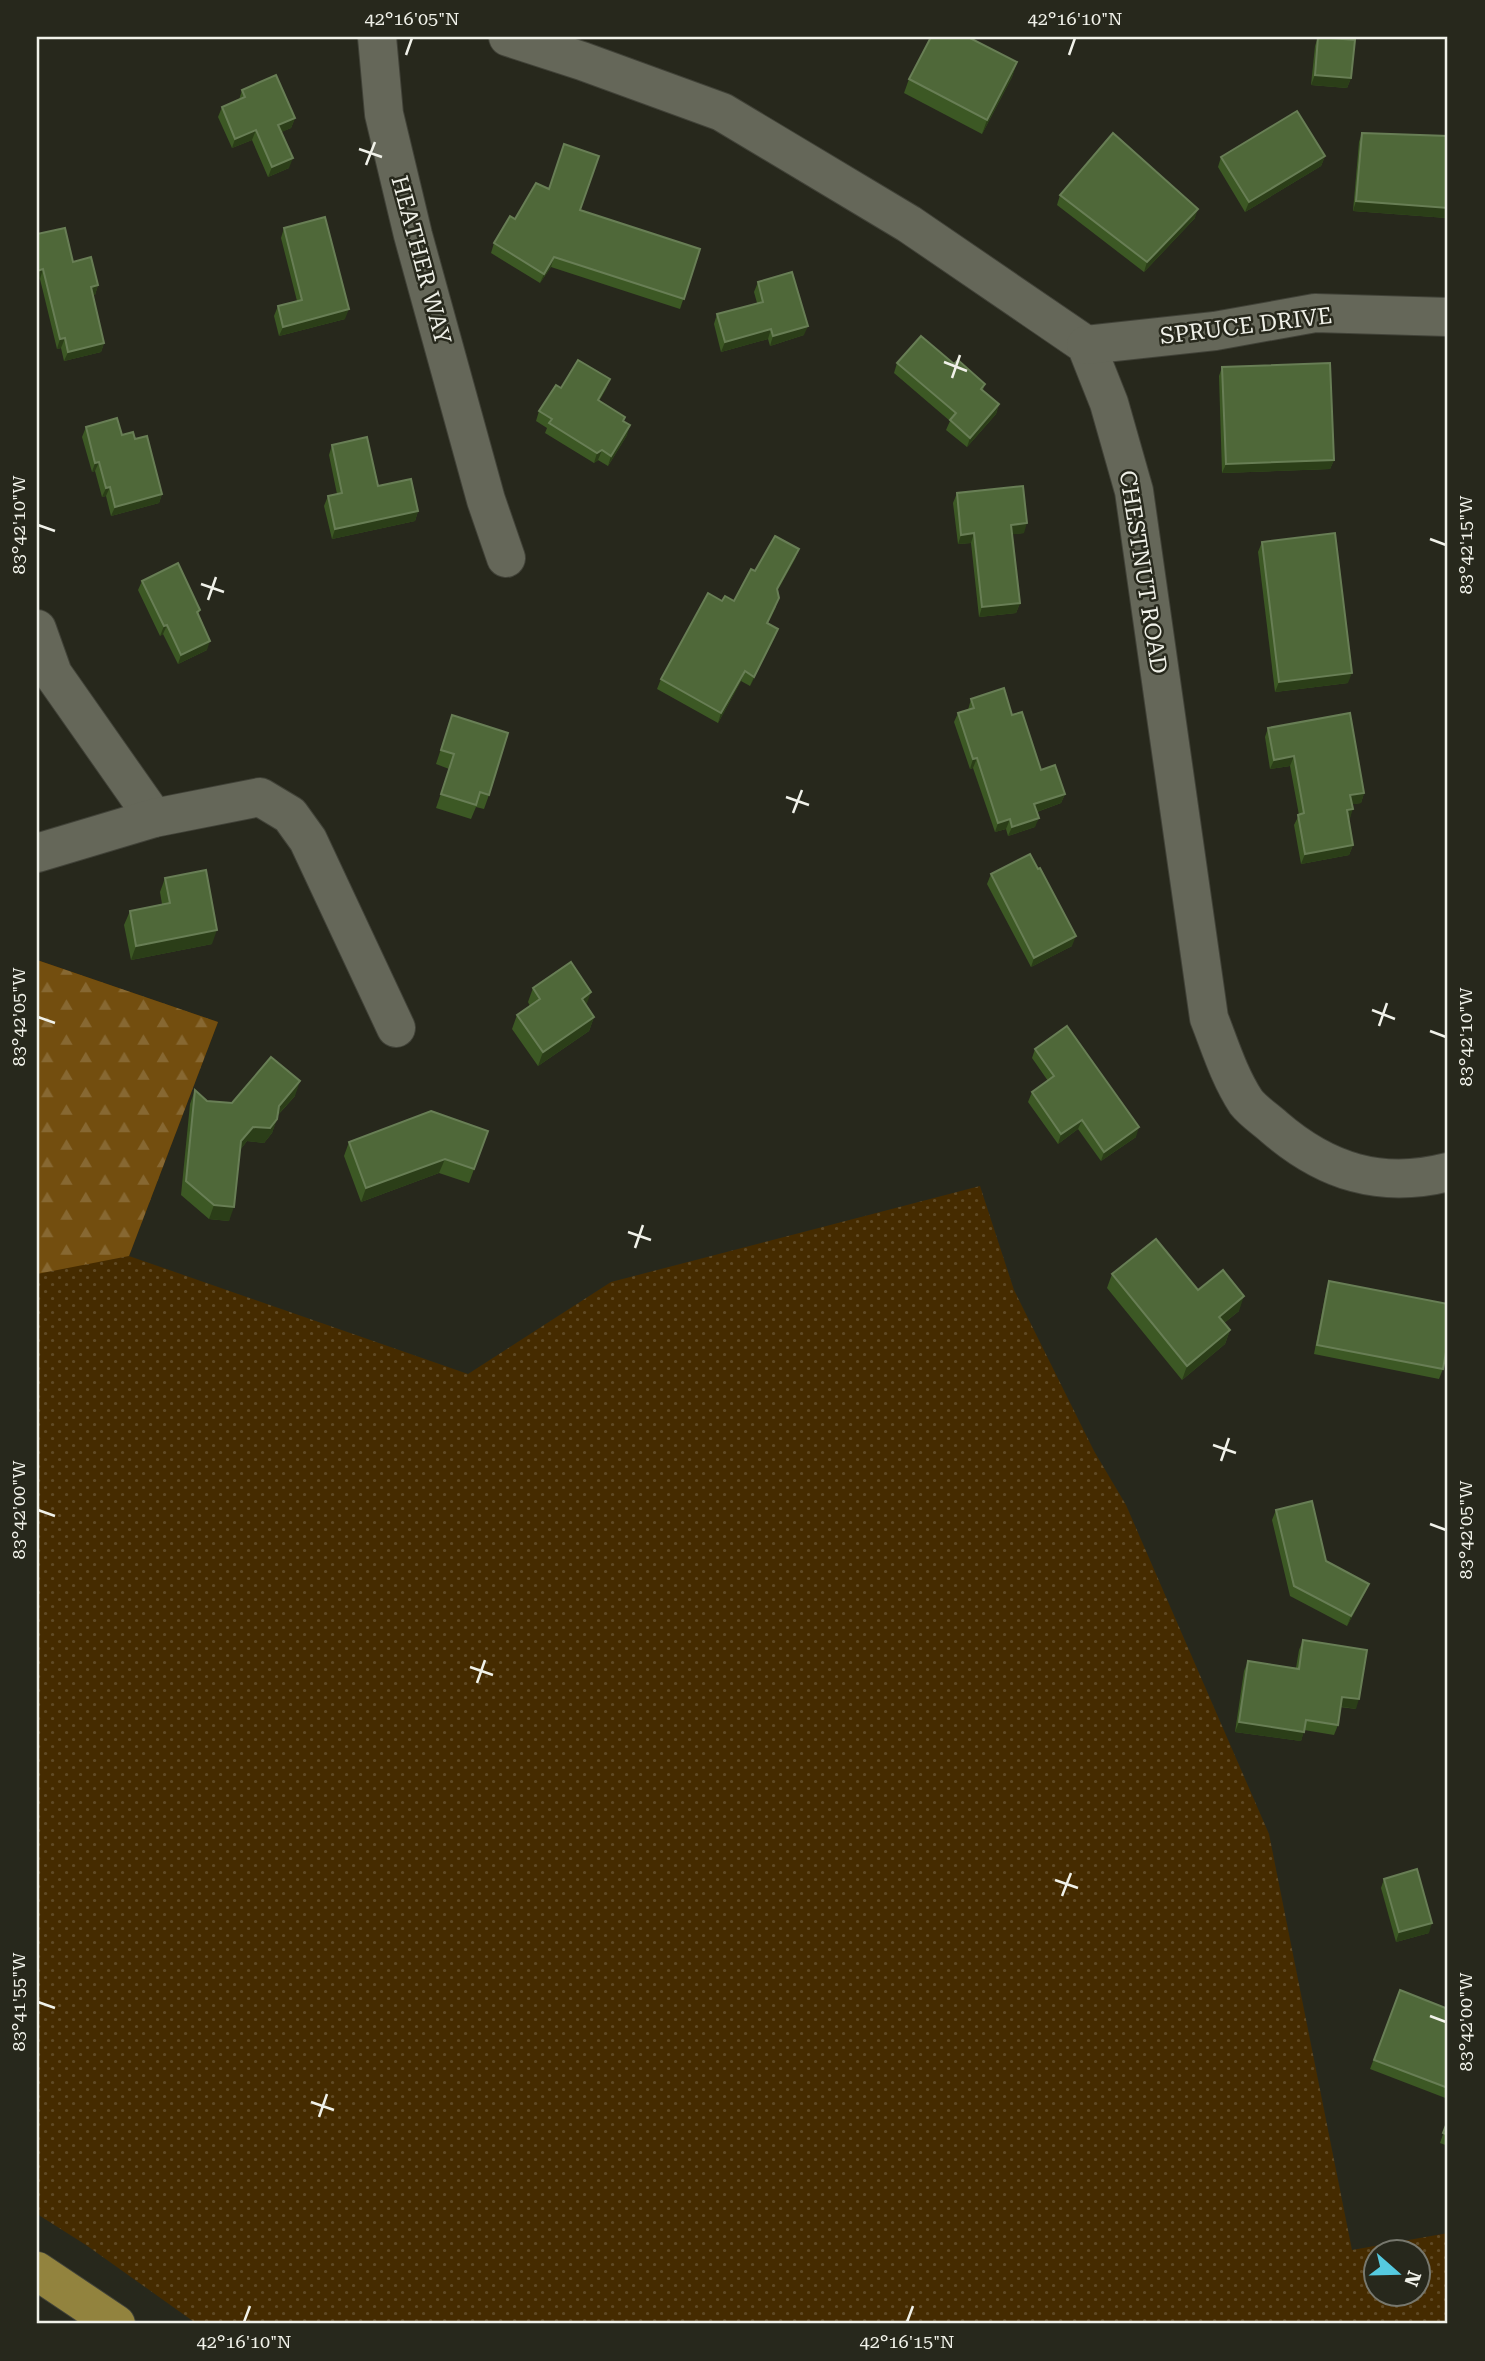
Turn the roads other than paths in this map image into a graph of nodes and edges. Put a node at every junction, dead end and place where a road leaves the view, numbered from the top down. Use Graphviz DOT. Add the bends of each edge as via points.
graph roads {
  1 [pos="377,37"];
  2 [pos="508,37"];
  3 [pos="1448,317"];
  4 [pos="1086,345"];
  5 [pos="506,558"];
  6 [pos="37,629"];
  7 [pos="154,818"];
  8 [pos="37,853"];
  9 [pos="396,1028"];
  10 [pos="1448,1172"];
  11 [pos="37,2271"];
  12 [pos="116,2324"];
  1 -- 5 [label="street, HEATHER WAY" via="384,114 413,235"];
  2 -- 4 [label="street" via="722,112 909,224"];
  3 -- 4 [label="street, SPRUCE DRIVE" via="1315,313 1214,331"];
  4 -- 10 [label="street, CHESTNUT ROAD" via="1109,402 1134,491 1209,1018 1225,1061 1247,1103 1313,1156 1376,1178 1422,1179"];
  6 -- 7 [label="street" via="53,674"];
  7 -- 8 [label="street"];
  7 -- 9 [label="street" via="260,797 290,815 308,840"];
  11 -- 12 [label="main road"];
}
